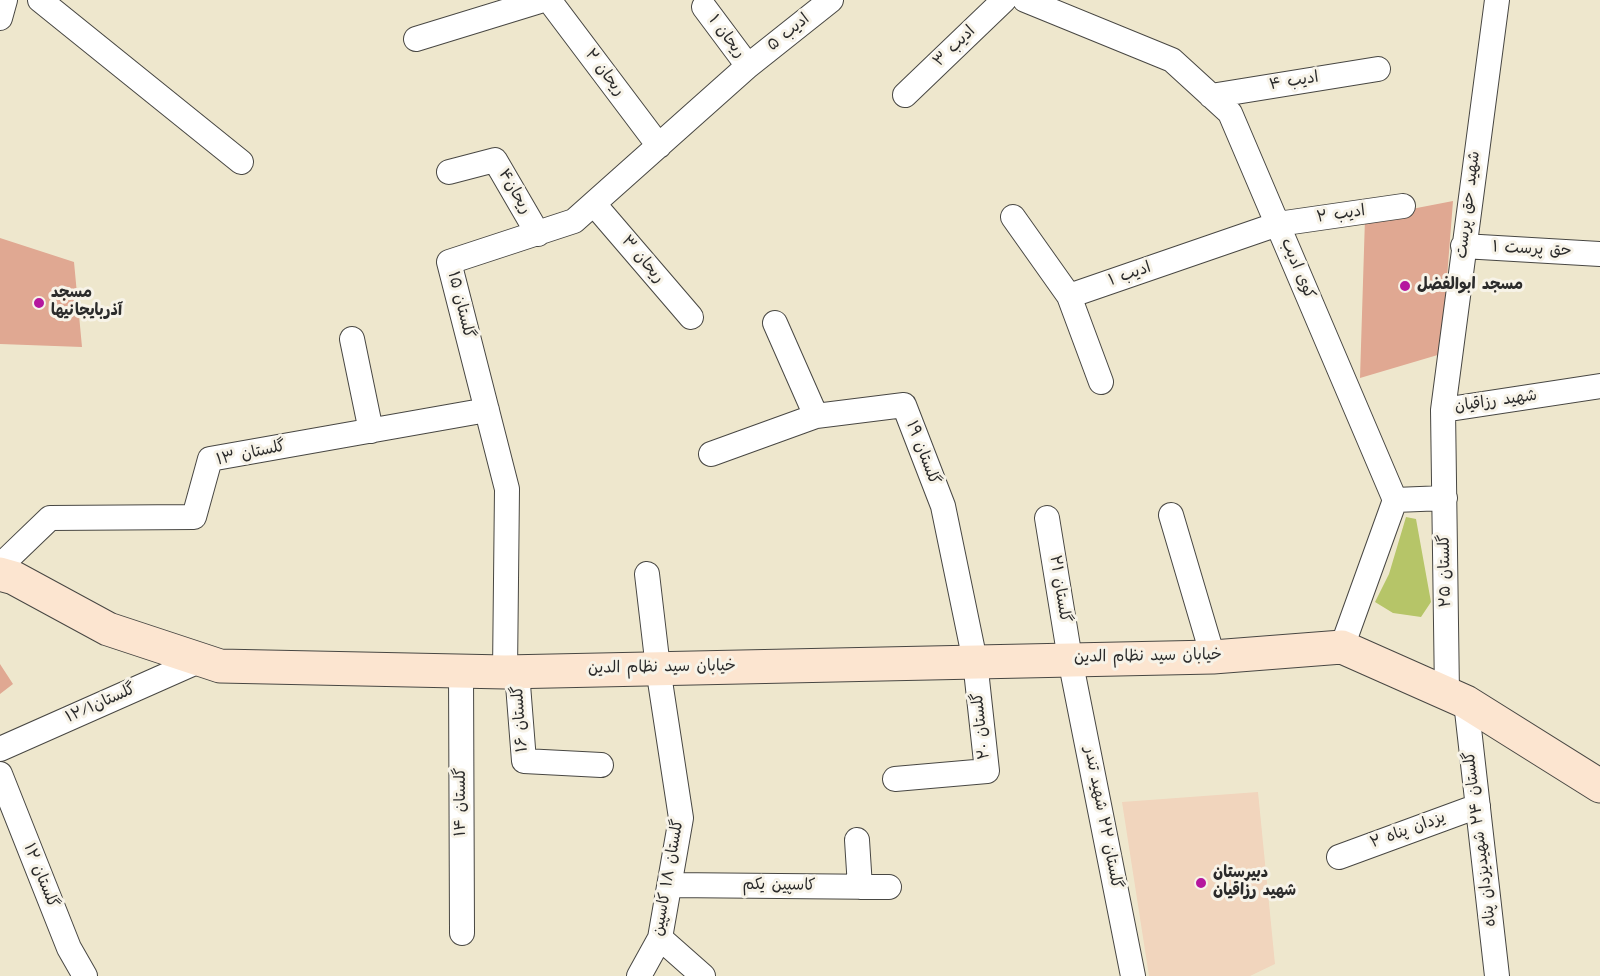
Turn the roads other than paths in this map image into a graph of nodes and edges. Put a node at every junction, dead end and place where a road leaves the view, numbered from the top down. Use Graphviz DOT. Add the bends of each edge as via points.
graph roads {
  1 [pos="5,0"];
  2 [pos="40,0"];
  3 [pos="543,0"];
  4 [pos="549,0"];
  5 [pos="831,0"];
  6 [pos="1004,0"];
  7 [pos="1025,0"];
  8 [pos="1497,0"];
  9 [pos="704,8"];
  10 [pos="0,18"];
  11 [pos="416,39"];
  12 [pos="748,66"];
  13 [pos="1378,69"];
  14 [pos="905,95"];
  15 [pos="1210,96"];
  16 [pos="659,146"];
  17 [pos="241,162"];
  18 [pos="449,172"];
  19 [pos="594,204"];
  20 [pos="1403,206"];
  21 [pos="1013,218"];
  22 [pos="1278,224"];
  23 [pos="538,234"];
  24 [pos="1464,246"];
  25 [pos="1600,254"];
  26 [pos="1069,296"];
  27 [pos="691,317"];
  28 [pos="775,323"];
  29 [pos="352,339"];
  30 [pos="1101,382"];
  31 [pos="1600,386"];
  32 [pos="1443,410"];
  33 [pos="487,411"];
  34 [pos="816,416"];
  35 [pos="371,431"];
  36 [pos="711,454"];
  37 [pos="1445,498"];
  38 [pos="1395,500"];
  39 [pos="1171,515"];
  40 [pos="1047,518"];
  41 [pos="0,566"];
  42 [pos="0,574"];
  43 [pos="647,574"];
  44 [pos="1342,647"];
  45 [pos="1213,657"];
  46 [pos="1070,659"];
  47 [pos="201,660"];
  48 [pos="975,661"];
  49 [pos="658,668"];
  50 [pos="461,671"];
  51 [pos="511,672"];
  52 [pos="1457,698"];
  53 [pos="0,749"];
  54 [pos="601,765"];
  55 [pos="0,774"];
  56 [pos="895,779"];
  57 [pos="1600,786"];
  58 [pos="1478,806"];
  59 [pos="857,840"];
  60 [pos="1339,857"];
  61 [pos="669,885"];
  62 [pos="860,887"];
  63 [pos="889,887"];
  64 [pos="462,933"];
  65 [pos="660,938"];
  66 [pos="86,976"];
  67 [pos="639,976"];
  68 [pos="703,976"];
  69 [pos="1133,976"];
  70 [pos="1497,976"];
  1 -- 10 [label="street"];
  2 -- 17 [label="street"];
  3 -- 11 [label="street"];
  4 -- 16 [label="street, ریحان ۲"];
  5 -- 12 [label="street, ادیب ۵"];
  6 -- 14 [label="street, ادیب ۳"];
  7 -- 15 [label="street, کوی ادیب" via="1172,60"];
  8 -- 24 [label="street, شهید حق پرست"];
  9 -- 12 [label="street, ریحان ۱"];
  12 -- 16 [label="street, گلستان ۱۵"];
  13 -- 15 [label="street, ادیب ۴"];
  15 -- 22 [label="street, کوی ادیب" via="1230,113"];
  16 -- 19 [label="street, گلستان ۱۵"];
  18 -- 23 [label="street, ریحان۴" via="495,160"];
  19 -- 23 [label="street, گلستان ۱۵" via="574,221"];
  19 -- 27 [label="street, ریحان ۳"];
  20 -- 22 [label="street, ادیب ۲"];
  21 -- 26 [label="street"];
  22 -- 26 [label="street, ادیب ۱"];
  22 -- 38 [label="street, کوی ادیب"];
  23 -- 33 [label="street, گلستان ۱۵" via="449,262"];
  24 -- 25 [label="street, حق پرست ۱"];
  24 -- 32 [label="street, شهید حق پرست"];
  26 -- 30 [label="street"];
  28 -- 34 [label="street"];
  29 -- 35 [label="street"];
  31 -- 32 [label="street, شهید رزاقیان"];
  32 -- 37 [label="street, شهید رزاقیان"];
  33 -- 35 [label="street, گلستان ۱۳"];
  33 -- 51 [label="street, گلستان ۱۵" via="507,489"];
  34 -- 36 [label="street, گلستان ۱۹"];
  34 -- 48 [label="street, گلستان ۱۹" via="904,405 943,506"];
  35 -- 41 [label="street, گلستان ۱۳" via="210,459 194,517 50,518"];
  37 -- 38 [label="street"];
  37 -- 52 [label="street, گلستان ۲۵"];
  38 -- 44 [label="street"];
  39 -- 45 [label="street"];
  40 -- 46 [label="street, گلستان ۲۱"];
  42 -- 47 [label="main road, خیابان سید نظام الدین" via="108,629"];
  43 -- 49 [label="street, گلستان ۱۸ کاسپین"];
  44 -- 45 [label="main road, خیابان سید نظام الدین"];
  44 -- 52 [label="main road"];
  45 -- 46 [label="main road, خیابان سید نظام الدین"];
  46 -- 48 [label="main road, خیابان سید نظام الدین"];
  46 -- 69 [label="street, گلستان ۲۲ شهید تندر"];
  47 -- 50 [label="main road, خیابان سید نظام الدین" via="220,666"];
  47 -- 53 [label="street, گلستان۱۲/۱"];
  48 -- 49 [label="main road, خیابان سید نظام الدین"];
  48 -- 56 [label="street, گلستان ۲۰" via="987,771"];
  49 -- 51 [label="main road, خیابان سید نظام الدین"];
  49 -- 61 [label="street, گلستان ۱۸ کاسپین" via="681,818"];
  50 -- 51 [label="main road, خیابان سید نظام الدین"];
  50 -- 64 [label="street, گلستان ۱۴"];
  51 -- 54 [label="street, گلستان ۱۶" via="524,761"];
  52 -- 57 [label="main road"];
  52 -- 58 [label="street, گلستان ۲۴ شهیدیزدان پناه"];
  55 -- 66 [label="street, گلستان ۱۲" via="69,948"];
  58 -- 60 [label="street, یزدان پناه ۲"];
  58 -- 70 [label="street, گلستان ۲۴ شهیدیزدان پناه"];
  59 -- 62 [label="street"];
  61 -- 62 [label="street, کاسپین یکم"];
  61 -- 65 [label="street, گلستان ۱۸ کاسپین"];
  62 -- 63 [label="street, کاسپین یکم"];
  65 -- 67 [label="street, گلستان ۱۸ کاسپین"];
  65 -- 68 [label="street"];
}
